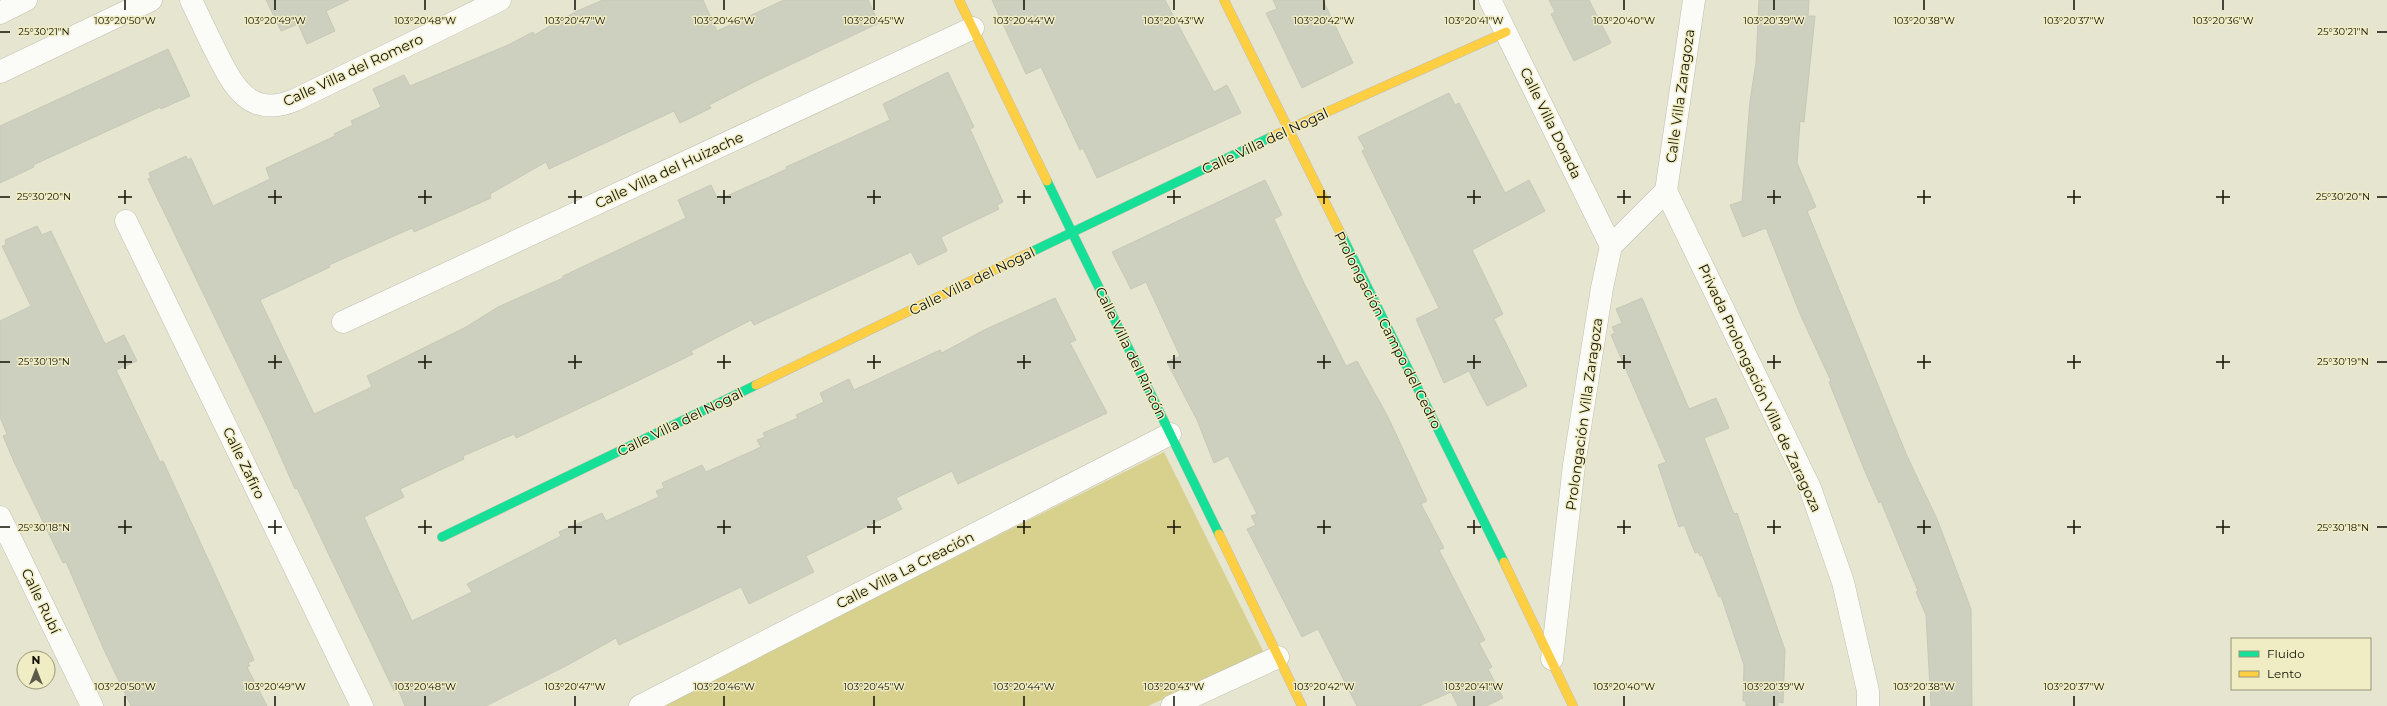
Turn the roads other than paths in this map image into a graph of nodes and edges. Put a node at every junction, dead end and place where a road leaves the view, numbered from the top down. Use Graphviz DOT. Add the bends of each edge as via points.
graph roads {
  1 [pos="26,0"];
  2 [pos="151,0"];
  3 [pos="191,0"];
  4 [pos="500,0"];
  5 [pos="959,0"];
  6 [pos="1224,0"];
  7 [pos="1490,0"];
  8 [pos="1694,0"];
  9 [pos="0,13"];
  10 [pos="973,28"];
  11 [pos="1506,32"];
  12 [pos="0,72"];
  13 [pos="1287,129"];
  14 [pos="1666,191"];
  15 [pos="126,221"];
  16 [pos="1072,233"];
  17 [pos="1611,246"];
  18 [pos="343,322"];
  19 [pos="1170,434"];
  20 [pos="0,517"];
  21 [pos="442,537"];
  22 [pos="1278,657"];
  23 [pos="1552,659"];
  24 [pos="92,706"];
  25 [pos="362,706"];
  26 [pos="640,706"];
  27 [pos="1172,706"];
  28 [pos="1302,706"];
  29 [pos="1573,706"];
  30 [pos="1868,706"];
  1 -- 9 [label="street"];
  2 -- 12 [label="street"];
  3 -- 4 [label="street, Calle Villa del Romero" via="230,81 241,94 253,102 268,106 284,104"];
  5 -- 10 [label="street, Calle Villa del Rincón"];
  6 -- 13 [label="street, Prolongación Campo del Cedro"];
  7 -- 11 [label="street, Calle Villa Dorada"];
  8 -- 14 [label="street, Calle Villa Zaragoza"];
  10 -- 16 [label="street, Calle Villa del Rincón"];
  10 -- 18 [label="street, Calle Villa del Huizache"];
  11 -- 13 [label="street, Calle Villa del Nogal"];
  11 -- 17 [label="street, Calle Villa Dorada"];
  13 -- 16 [label="street, Calle Villa del Nogal"];
  13 -- 23 [label="street, Prolongación Campo del Cedro"];
  14 -- 17 [label="street"];
  14 -- 30 [label="street, Privada Prolongación Villa de Zaragoza" via="1810,488 1843,582 1868,691"];
  15 -- 25 [label="street, Calle Zafiro"];
  16 -- 19 [label="street, Calle Villa del Rincón"];
  16 -- 21 [label="street, Calle Villa del Nogal"];
  17 -- 23 [label="street, Prolongación Villa Zaragoza" via="1574,465"];
  19 -- 22 [label="street, Calle Villa del Rincón"];
  19 -- 26 [label="street, Calle Villa La Creación"];
  20 -- 24 [label="street, Calle Rubí"];
  22 -- 27 [label="street"];
  22 -- 28 [label="street, Calle Villa del Rincón"];
  23 -- 29 [label="street, Prolongación Campo del Cedro"];
}
